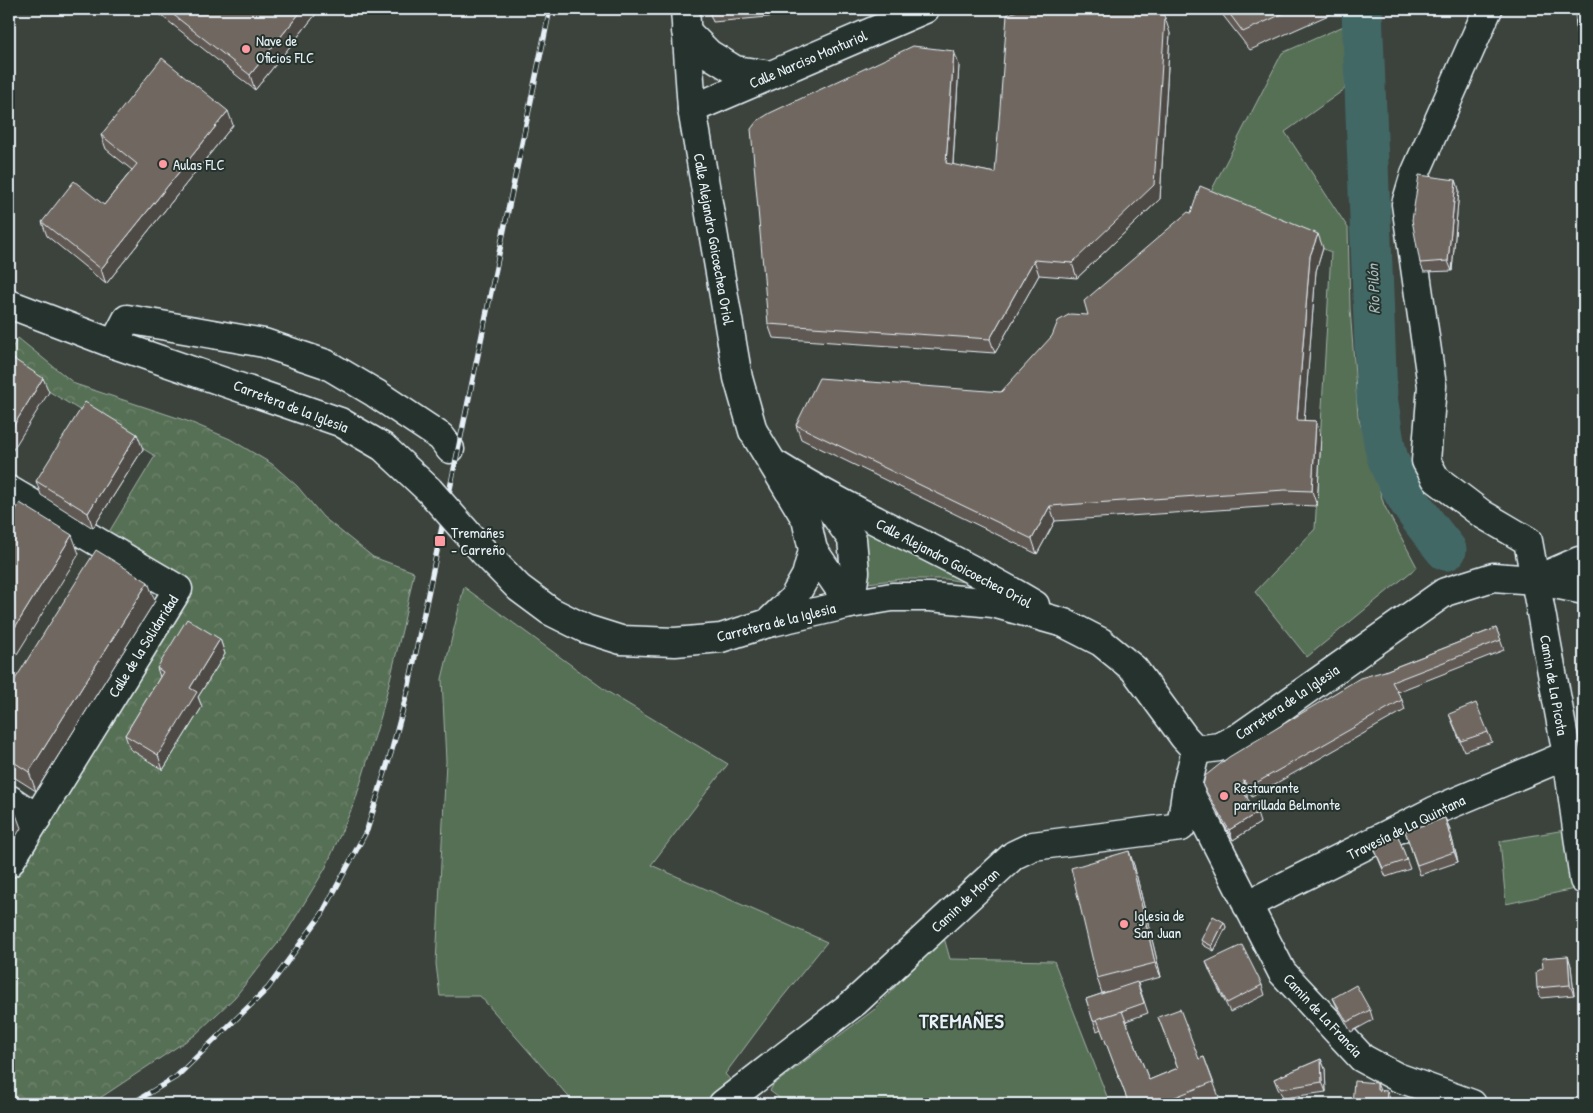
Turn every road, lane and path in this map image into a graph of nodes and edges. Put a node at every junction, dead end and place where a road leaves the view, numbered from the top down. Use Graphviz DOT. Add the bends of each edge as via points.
graph roads {
  1 [pos="925,9"];
  2 [pos="1488,9"];
  3 [pos="686,20"];
  4 [pos="770,75"];
  5 [pos="692,109"];
  6 [pos="10,308"];
  7 [pos="114,344"];
  8 [pos="450,449"];
  9 [pos="772,463"];
  10 [pos="9,490"];
  11 [pos="817,491"];
  12 [pos="813,550"];
  13 [pos="1584,561"];
  14 [pos="1535,580"];
  15 [pos="1584,590"];
  16 [pos="850,604"];
  17 [pos="1064,623"];
  18 [pos="768,624"];
  19 [pos="1196,750"];
  20 [pos="1567,756"];
  21 [pos="1187,786"];
  22 [pos="9,799"];
  23 [pos="37,818"];
  24 [pos="9,863"];
  25 [pos="1584,880"];
  26 [pos="1248,905"];
  27 [pos="724,1104"];
  28 [pos="1472,1104"];
  1 -- 4 [label="street, Calle Narciso Monturiol"];
  2 -- 14 [label="street, Camin de La Picota" via="1415,174 1406,204 1432,386 1426,461 1443,485 1482,514 1528,541"];
  3 -- 4 [label="street" via="709,54 735,70"];
  3 -- 5 [label="street, Calle Alejandro Goicoechea Oriol"];
  4 -- 5 [label="street, Calle Narciso Monturiol"];
  5 -- 9 [label="street, Calle Alejandro Goicoechea Oriol" via="738,378 753,431"];
  6 -- 7 [label="street, Carretera de la Iglesia"];
  7 -- 8 [label="street" via="127,319 264,343 326,364 441,437"];
  7 -- 18 [label="street, Carretera de la Iglesia, bridge" via="340,422 383,447 430,490 519,588 550,611 586,629 621,640 675,642 721,638"];
  9 -- 11 [label="street, Calle Alejandro Goicoechea Oriol"];
  9 -- 12 [label="street, Calle Alejandro Goicoechea Oriol" via="806,519"];
  10 -- 23 [label="street, Calle de la Solidaridad" via="178,589"];
  11 -- 16 [label="street, Calle Alejandro Goicoechea Oriol" via="852,539 855,572"];
  11 -- 17 [label="street, Calle Alejandro Goicoechea Oriol" via="1002,585"];
  12 -- 16 [label="street, Calle Alejandro Goicoechea Oriol"];
  12 -- 18 [label="street, Calle Alejandro Goicoechea Oriol" via="806,576 793,599"];
  13 -- 14 [label="street, Carretera de la Iglesia"];
  14 -- 15 [label="street, Carretera de la Iglesia"];
  14 -- 19 [label="street, Carretera de la Iglesia" via="1493,577 1446,592 1241,736 1219,747"];
  14 -- 20 [label="street, Camin de La Picota"];
  16 -- 17 [label="street, Carretera de la Iglesia" via="892,597 930,597 993,603"];
  16 -- 18 [label="street, Carretera de la Iglesia"];
  17 -- 19 [label="street, Carretera de la Iglesia" via="1101,642 1134,669"];
  19 -- 21 [label="street, Camin de Moran"];
  20 -- 25 [label="street, Camin de La Picota"];
  20 -- 26 [label="street, Travesía de La Quintana" via="1434,811"];
  21 -- 26 [label="street, Camin de La Francia"];
  21 -- 27 [label="street, Camin de Moran" via="1181,827 1033,846 1014,855 855,1002"];
  22 -- 23 [label="street"];
  23 -- 24 [label="street, Calle de la Solidaridad"];
  26 -- 28 [label="street, Camin de La Francia" via="1282,972 1362,1058 1397,1077"];
}
